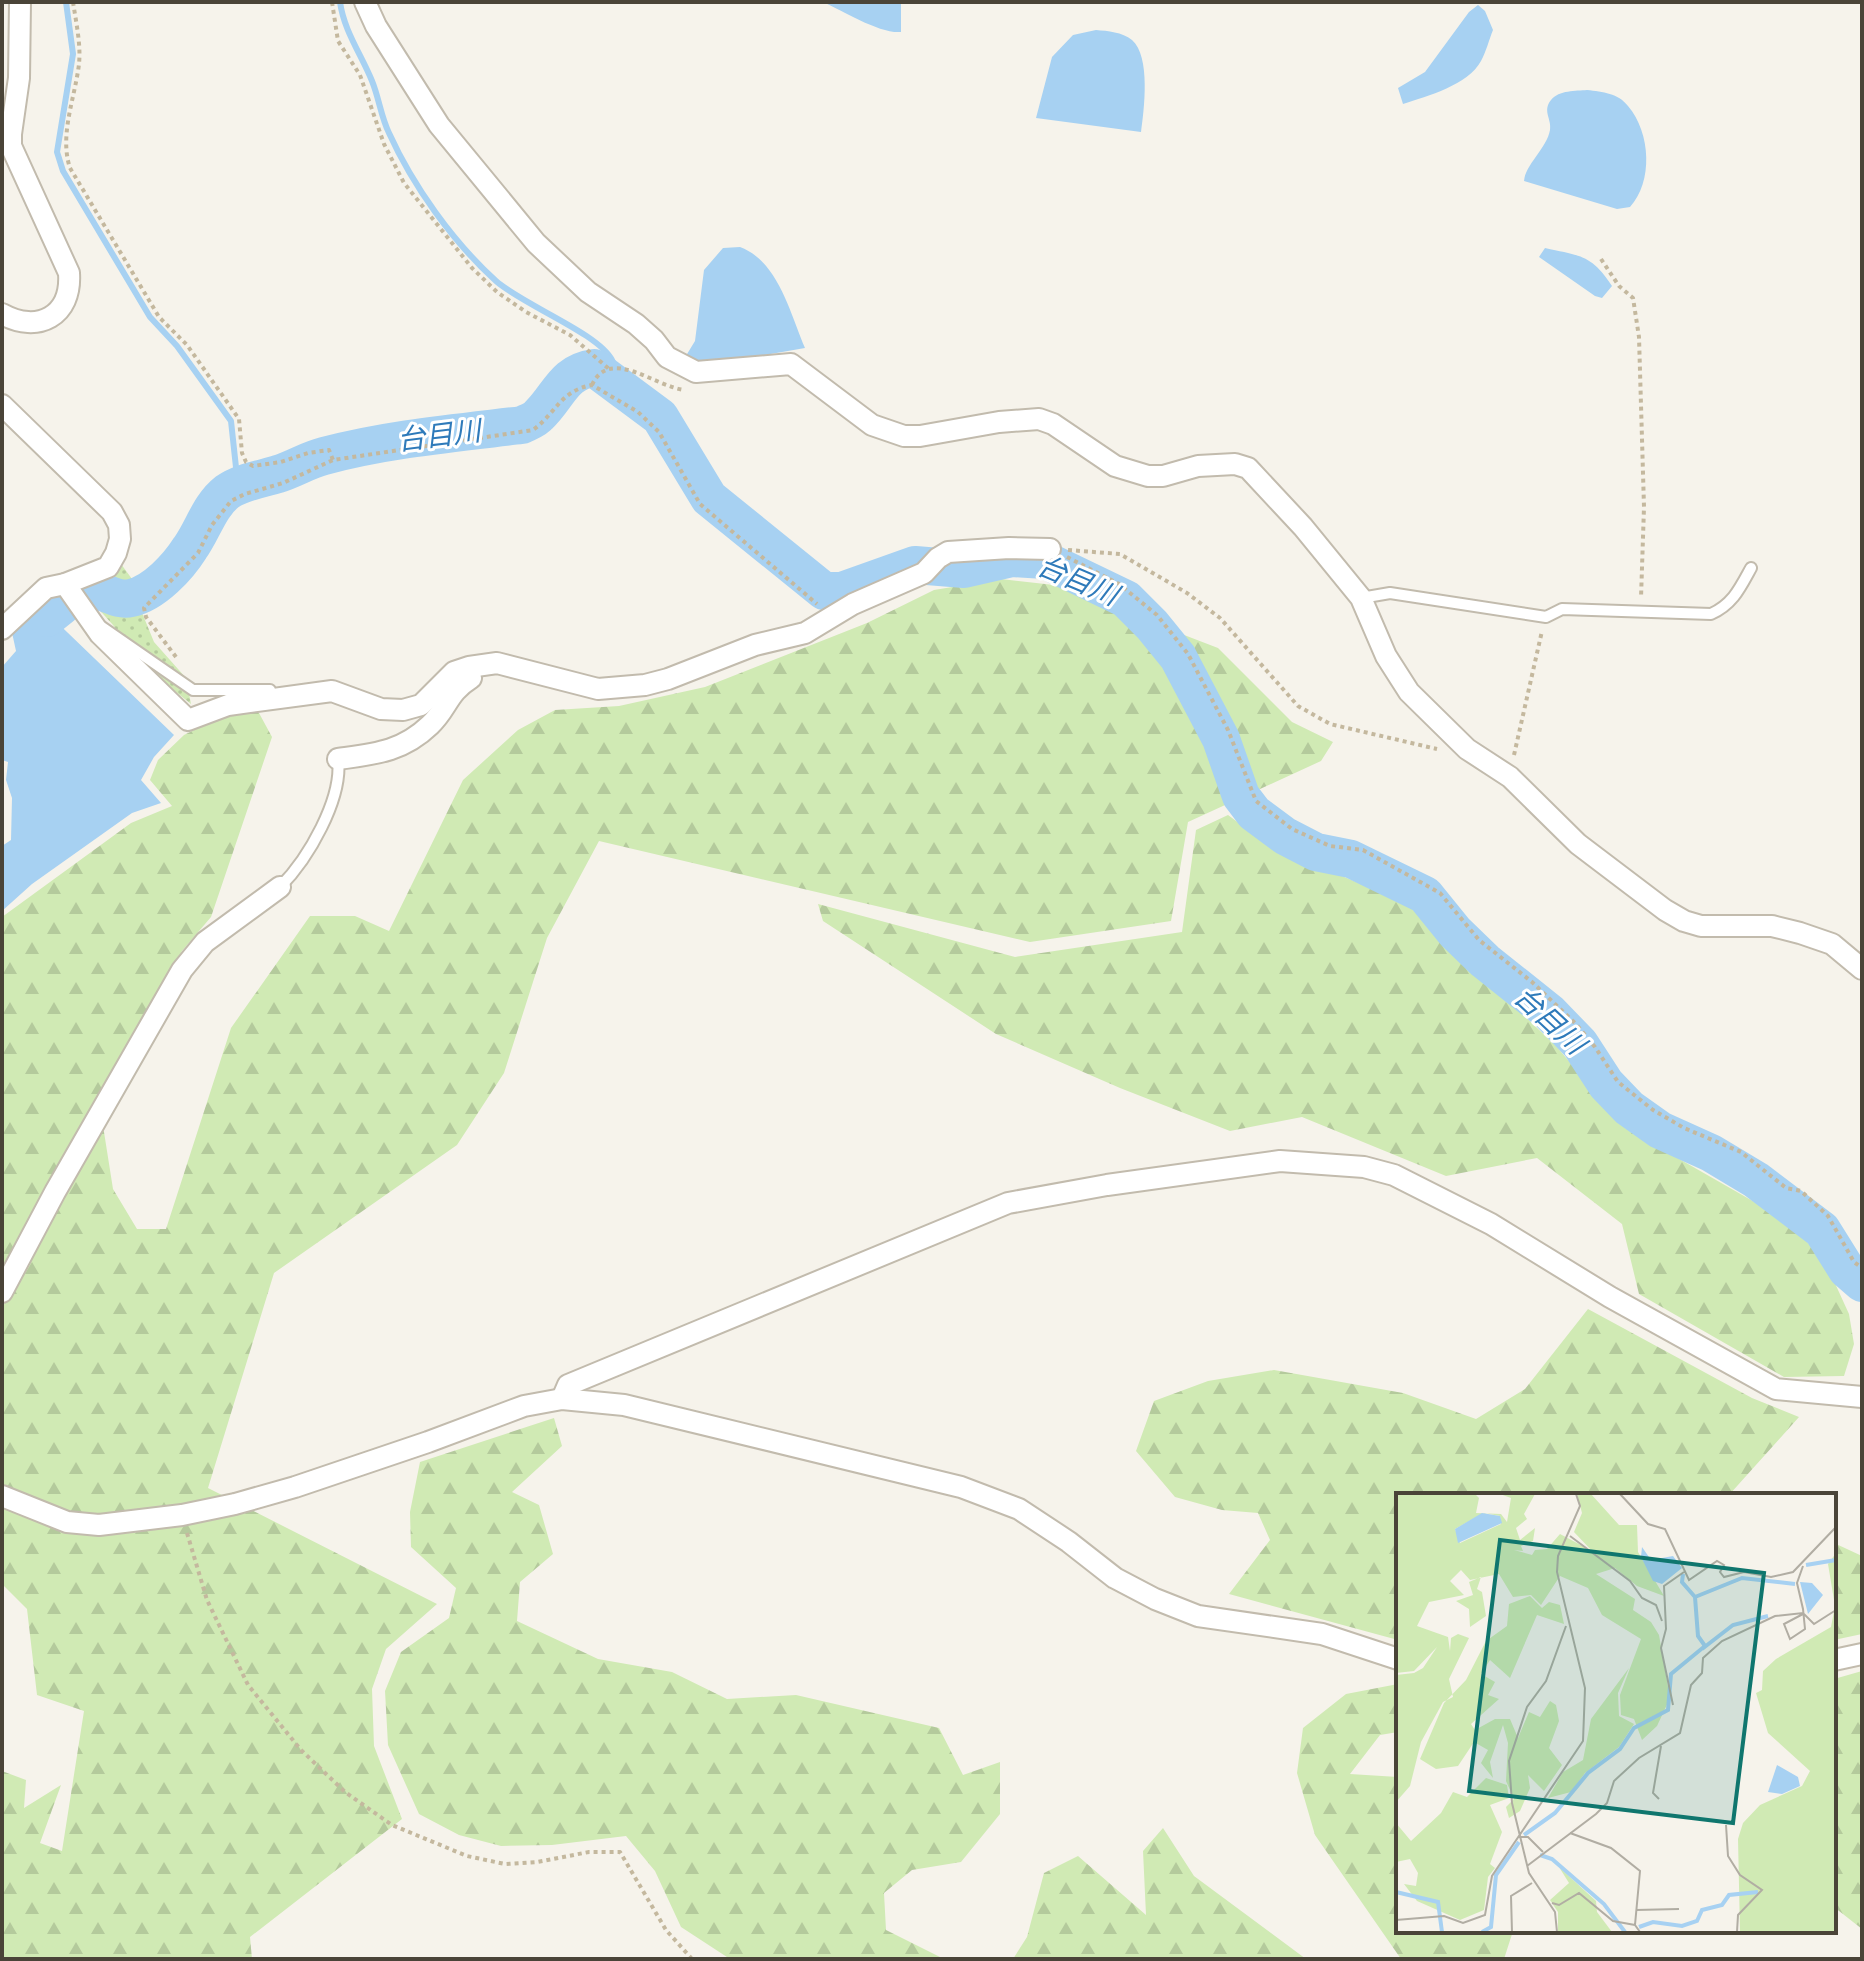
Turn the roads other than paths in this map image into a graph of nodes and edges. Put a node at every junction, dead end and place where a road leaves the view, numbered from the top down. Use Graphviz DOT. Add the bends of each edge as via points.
graph roads {
  1 [pos="20,2"];
  2 [pos="365,2"];
  3 [pos="2,314"];
  4 [pos="2,405"];
  5 [pos="1050,549"];
  6 [pos="1751,568"];
  7 [pos="65,584"];
  8 [pos="1361,598"];
  9 [pos="92,623"];
  10 [pos="2,629"];
  11 [pos="526,669"];
  12 [pos="332,691"];
  13 [pos="338,759"];
  14 [pos="280,887"];
  15 [pos="1862,969"];
  16 [pos="2,1292"];
  17 [pos="1862,1397"];
  18 [pos="562,1399"];
  19 [pos="2,1496"];
  20 [pos="1862,1654"];
  21 [pos="1396,1658"];
  22 [pos="1836,1660"];
  1 -- 3 [label="street" via="11,146 69,273 70,286 58,312 48,319 24,322"];
  2 -- 8 [label="street" via="439,125 536,243 681,366 712,372 791,364 872,425 904,436 1039,419 1115,466 1148,476 1198,466 1248,468"];
  4 -- 7 [label="street" via="112,512 119,525 120,539 108,567"];
  5 -- 11 [label="street" via="948,552 805,633 755,645 645,685 598,689"];
  6 -- 8 [label="lane" via="1734,599 1711,614 1562,609 1546,617 1390,593"];
  7 -- 9 [label="street"];
  7 -- 10 [label="street" via="46,588"];
  8 -- 15 [label="street" via="1386,656 1409,692 1467,749 1510,777 1578,844 1665,910 1701,926 1772,926 1800,933 1832,944"];
  9 -- 12 [label="lane" via="193,690"];
  9 -- 12 [label="street" via="188,720 228,705"];
  11 -- 12 [label="street" via="497,663 454,672 421,705 403,710 381,709"];
  11 -- 13 [label="street" via="471,678 456,688 431,725 391,751"];
  13 -- 14 [label="lane" via="339,781 328,812 297,871"];
  14 -- 16 [label="street" via="205,942 182,970"];
  17 -- 18 [label="street" via="1776,1389 1491,1224 1394,1175 1364,1167 1280,1161 1008,1203 568,1385"];
  18 -- 19 [label="street" via="524,1406 295,1487 182,1515 99,1525 67,1522"];
  18 -- 21 [label="street" via="624,1405 961,1487 1019,1509 1115,1578 1198,1616 1322,1634"];
  20 -- 22 [label="street"];
}
